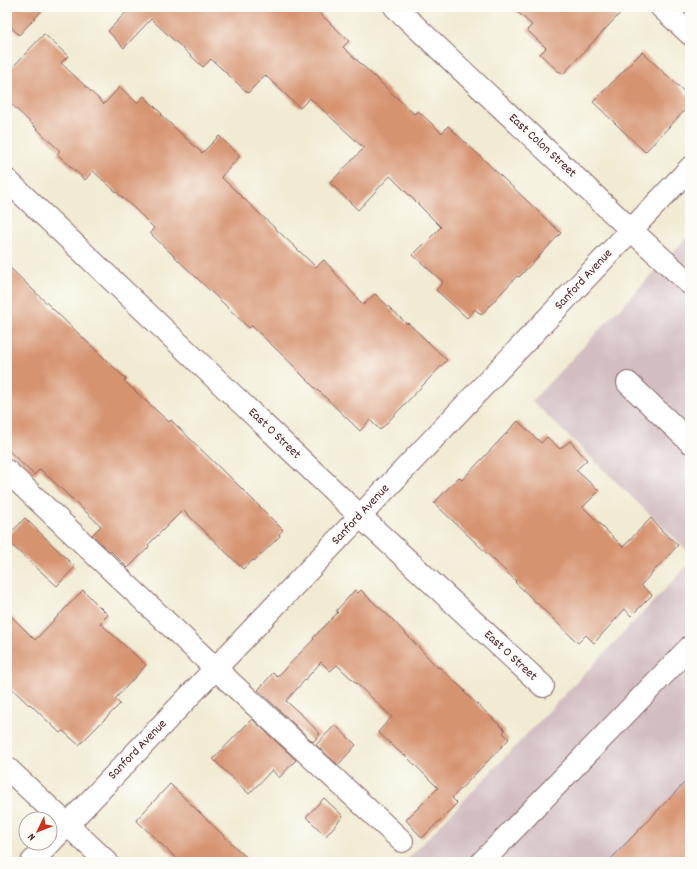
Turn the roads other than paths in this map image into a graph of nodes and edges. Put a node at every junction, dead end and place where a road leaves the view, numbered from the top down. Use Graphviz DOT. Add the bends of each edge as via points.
graph roads {
  1 [pos="395,7"];
  2 [pos="661,7"];
  3 [pos="690,34"];
  4 [pos="690,168"];
  5 [pos="7,180"];
  6 [pos="631,230"];
  7 [pos="690,284"];
  8 [pos="628,383"];
  9 [pos="690,442"];
  10 [pos="7,471"];
  11 [pos="360,516"];
  12 [pos="690,647"];
  13 [pos="216,669"];
  14 [pos="543,686"];
  15 [pos="7,768"];
  16 [pos="67,825"];
  17 [pos="402,841"];
  18 [pos="32,862"];
  19 [pos="107,862"];
  20 [pos="482,862"];
  1 -- 6 [label="street, East Colon Street"];
  2 -- 3 [label="street"];
  4 -- 6 [label="street, Sanford Avenue"];
  5 -- 11 [label="street, East O Street"];
  6 -- 7 [label="street, East Colon Street"];
  6 -- 11 [label="street, Sanford Avenue"];
  8 -- 9 [label="street"];
  10 -- 13 [label="street"];
  11 -- 13 [label="street, Sanford Avenue"];
  11 -- 14 [label="street, East O Street"];
  12 -- 20 [label="street"];
  13 -- 16 [label="street, Sanford Avenue"];
  13 -- 17 [label="street"];
  15 -- 16 [label="street"];
  16 -- 18 [label="street, Sanford Avenue"];
  16 -- 19 [label="street"];
}
